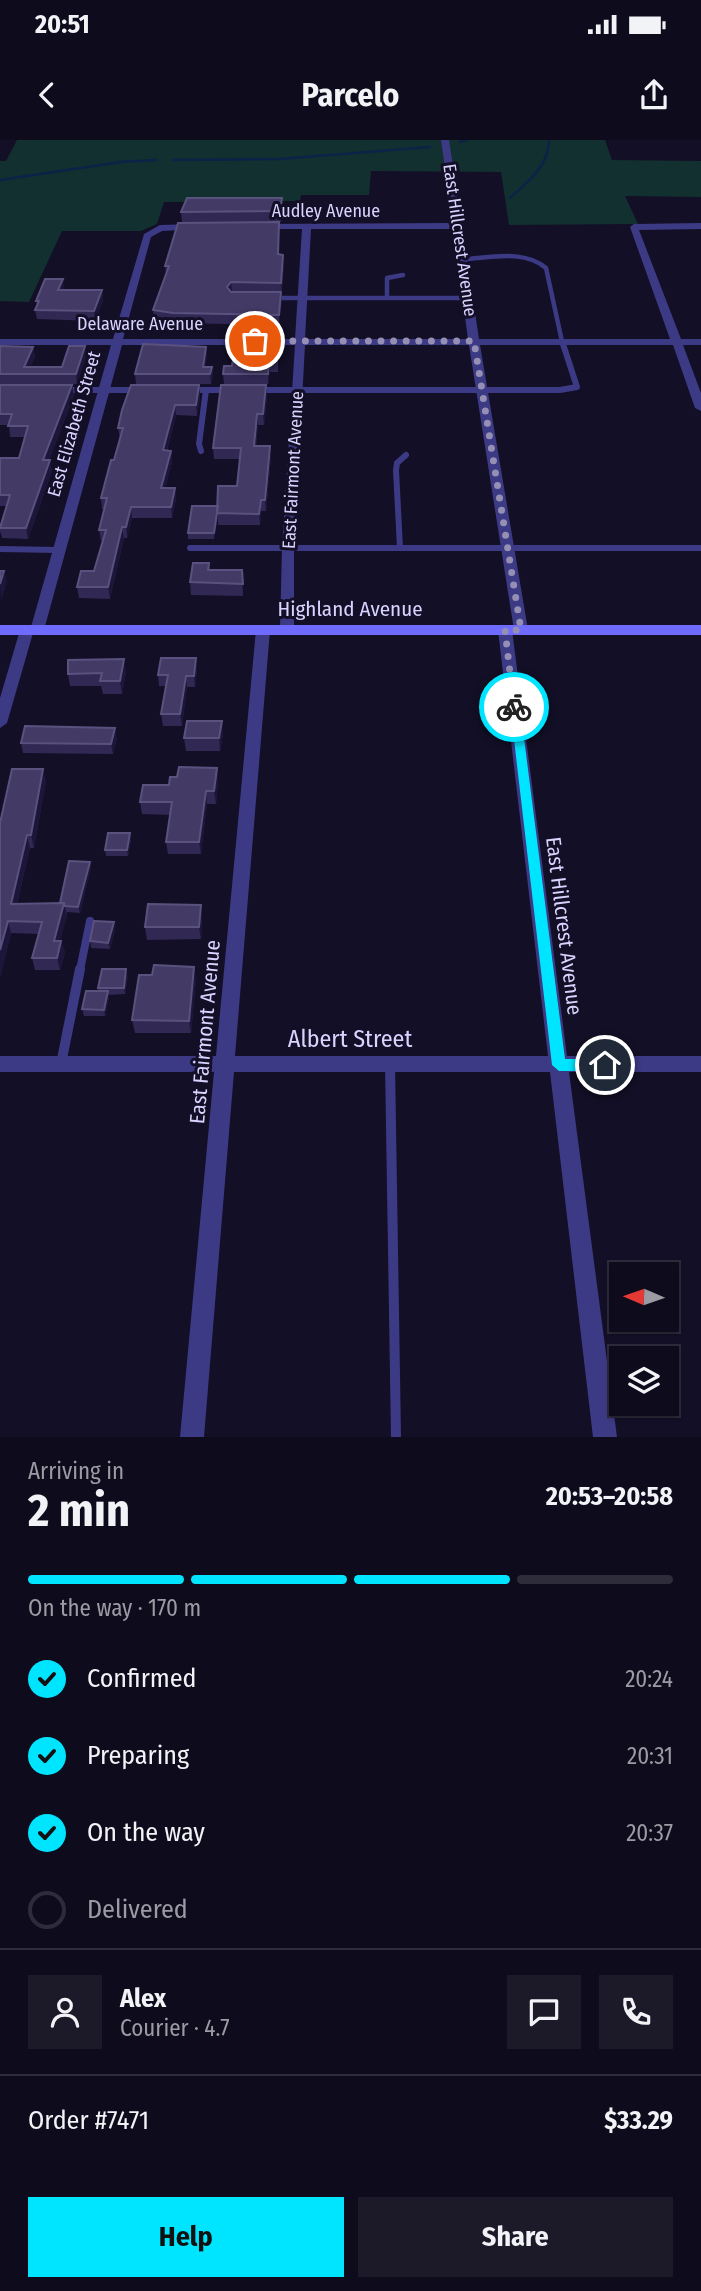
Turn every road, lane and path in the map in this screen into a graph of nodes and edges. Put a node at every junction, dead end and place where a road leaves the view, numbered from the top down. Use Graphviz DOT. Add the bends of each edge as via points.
graph roads {
  1 [pos="445,140"];
  2 [pos="242,226"];
  3 [pos="307,226"];
  4 [pos="458,226"];
  5 [pos="701,226"];
  6 [pos="210,227"];
  7 [pos="463,259"];
  8 [pos="403,275"];
  9 [pos="263,298"];
  10 [pos="387,298"];
  11 [pos="468,298"];
  12 [pos="302,299"];
  13 [pos="474,341"];
  14 [pos="562,341"];
  15 [pos="0,342"];
  16 [pos="117,342"];
  17 [pos="299,342"];
  18 [pos="676,342"];
  19 [pos="701,342"];
  20 [pos="482,389"];
  21 [pos="49,390"];
  22 [pos="103,390"];
  23 [pos="144,390"];
  24 [pos="181,390"];
  25 [pos="206,390"];
  26 [pos="237,390"];
  27 [pos="248,390"];
  28 [pos="297,390"];
  29 [pos="701,408"];
  30 [pos="201,451"];
  31 [pos="406,455"];
  32 [pos="190,548"];
  33 [pos="288,548"];
  34 [pos="400,548"];
  35 [pos="507,548"];
  36 [pos="701,548"];
  37 [pos="0,549"];
  38 [pos="59,550"];
  39 [pos="0,630"];
  40 [pos="32,630"];
  41 [pos="263,630"];
  42 [pos="287,630"];
  43 [pos="513,630"];
  44 [pos="701,630"];
  45 [pos="0,723"];
  46 [pos="90,921"];
  47 [pos="390,1063"];
  48 [pos="0,1064"];
  49 [pos="61,1064"];
  50 [pos="701,1064"];
  51 [pos="225,1065"];
  52 [pos="559,1065"];
  53 [pos="192,1437"];
  54 [pos="396,1437"];
  55 [pos="605,1437"];
  1 -- 4 [label="street, East Hillcrest Avenue"];
  2 -- 3 [label="street, Audley Avenue"];
  3 -- 4 [label="street, Audley Avenue"];
  3 -- 12 [label="street, East Fairmont Avenue"];
  4 -- 7 [label="street, East Hillcrest Avenue"];
  5 -- 18 [label="street" via="634,227"];
  6 -- 16 [label="street, East Elizabeth Street" via="166,227 147,236"];
  7 -- 11 [label="street, East Hillcrest Avenue"];
  7 -- 14 [label="lane" via="529,257 541,261"];
  8 -- 10 [label="lane" via="387,278"];
  9 -- 12 [label="lane"];
  10 -- 11 [label="lane"];
  10 -- 12 [label="lane"];
  11 -- 13 [label="street, East Hillcrest Avenue"];
  12 -- 17 [label="street, East Fairmont Avenue"];
  13 -- 14 [label="street, Delaware Avenue"];
  13 -- 17 [label="street, Delaware Avenue"];
  13 -- 20 [label="street, East Hillcrest Avenue"];
  14 -- 18 [label="street, Delaware Avenue"];
  14 -- 20 [label="lane" via="575,388"];
  15 -- 16 [label="street, Delaware Avenue"];
  16 -- 17 [label="street, Delaware Avenue"];
  16 -- 22 [label="street, East Elizabeth Street"];
  17 -- 28 [label="street, East Fairmont Avenue"];
  18 -- 19 [label="street, Delaware Avenue"];
  18 -- 29 [label="street"];
  20 -- 28 [label="lane"];
  20 -- 35 [label="street, East Hillcrest Avenue"];
  21 -- 22 [label="lane"];
  22 -- 23 [label="lane"];
  22 -- 38 [label="street, East Elizabeth Street"];
  24 -- 25 [label="lane"];
  25 -- 26 [label="lane"];
  25 -- 30 [label="lane"];
  27 -- 28 [label="lane"];
  28 -- 33 [label="street, East Fairmont Avenue"];
  31 -- 34 [label="lane" via="396,470"];
  32 -- 33 [label="lane"];
  33 -- 34 [label="lane"];
  33 -- 42 [label="street, East Fairmont Avenue"];
  34 -- 35 [label="lane"];
  35 -- 36 [label="lane"];
  35 -- 43 [label="street, East Hillcrest Avenue"];
  37 -- 38 [label="lane"];
  38 -- 40 [label="street, East Elizabeth Street"];
  39 -- 40 [label="main road, Highland Avenue"];
  40 -- 41 [label="main road, Highland Avenue"];
  40 -- 45 [label="street, East Elizabeth Street"];
  41 -- 42 [label="main road, Highland Avenue"];
  41 -- 51 [label="street, East Fairmont Avenue"];
  42 -- 43 [label="main road, Highland Avenue"];
  43 -- 44 [label="main road, Highland Avenue"];
  43 -- 52 [label="street, East Hillcrest Avenue"];
  46 -- 49 [label="lane"];
  47 -- 51 [label="street, Albert Street"];
  47 -- 52 [label="street, Albert Street"];
  47 -- 54 [label="lane"];
  48 -- 49 [label="street, Albert Street"];
  49 -- 51 [label="street, Albert Street"];
  50 -- 52 [label="street, Albert Street"];
  51 -- 53 [label="street, East Fairmont Avenue"];
  52 -- 55 [label="street, East Hillcrest Avenue"];
}
